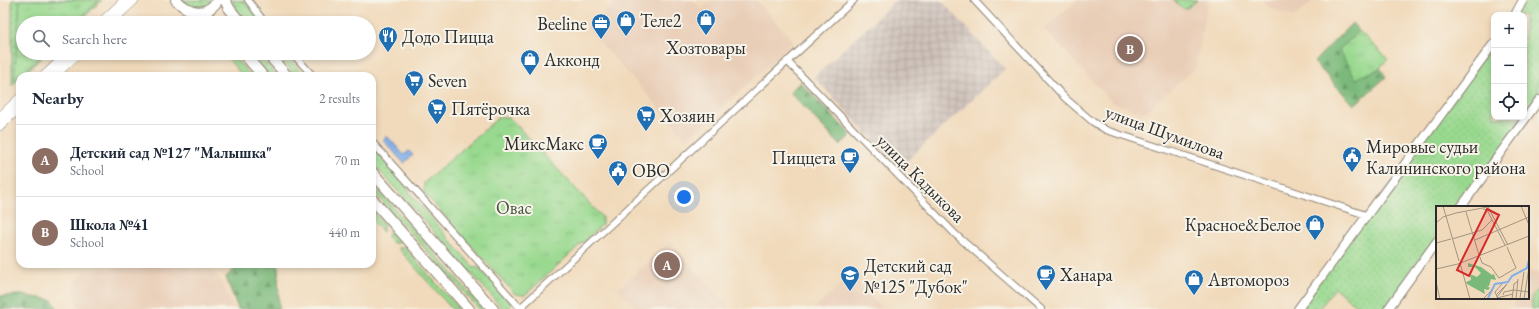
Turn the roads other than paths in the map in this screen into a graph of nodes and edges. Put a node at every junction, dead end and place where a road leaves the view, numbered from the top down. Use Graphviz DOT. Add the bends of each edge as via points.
graph roads {
  1 [pos="125,0"];
  2 [pos="134,0"];
  3 [pos="176,0"];
  4 [pos="218,0"];
  5 [pos="225,0"];
  6 [pos="248,0"];
  7 [pos="854,0"];
  8 [pos="974,0"];
  9 [pos="1523,0"];
  10 [pos="196,12"];
  11 [pos="1517,12"];
  12 [pos="108,16"];
  13 [pos="117,16"];
  14 [pos="206,16"];
  15 [pos="235,16"];
  16 [pos="260,16"];
  17 [pos="1491,47"];
  18 [pos="61,60"];
  19 [pos="71,60"];
  20 [pos="249,60"];
  21 [pos="273,60"];
  22 [pos="298,60"];
  23 [pos="786,61"];
  24 [pos="48,72"];
  25 [pos="58,72"];
  26 [pos="260,72"];
  27 [pos="284,72"];
  28 [pos="309,72"];
  29 [pos="1539,100"];
  30 [pos="16,106"];
  31 [pos="16,106"];
  32 [pos="0,117"];
  33 [pos="0,126"];
  34 [pos="376,147"];
  35 [pos="376,177"];
  36 [pos="376,204"];
  37 [pos="1462,206"];
  38 [pos="1366,215"];
  39 [pos="1436,242"];
  40 [pos="469,309"];
  41 [pos="493,309"];
  42 [pos="520,309"];
  43 [pos="1041,309"];
  44 [pos="1298,309"];
  45 [pos="1388,309"];
  1 -- 12 [label="main road"];
  2 -- 13 [label="main road"];
  3 -- 10 [label="main road" via="187,10"];
  4 -- 10 [label="main road" via="208,9"];
  5 -- 15 [label="main road"];
  6 -- 16 [label="street"];
  7 -- 23 [label="street"];
  8 -- 38 [label="street, улица Шумилова" via="1065,98 1106,130"];
  9 -- 11 [label="street"];
  10 -- 14 [label="main road"];
  17 -- 38 [label="street"];
  18 -- 24 [label="main road"];
  19 -- 25 [label="main road"];
  20 -- 26 [label="main road"];
  21 -- 27 [label="main road"];
  22 -- 28 [label="street"];
  23 -- 42 [label="street"];
  23 -- 43 [label="street, улица Кадыкова" via="955,234"];
  29 -- 37 [label="street"];
  30 -- 32 [label="main road"];
  31 -- 33 [label="main road"];
  34 -- 42 [label="street"];
  35 -- 41 [label="main road"];
  36 -- 40 [label="main road"];
  38 -- 44 [label="street"];
  39 -- 45 [label="street"];
}
